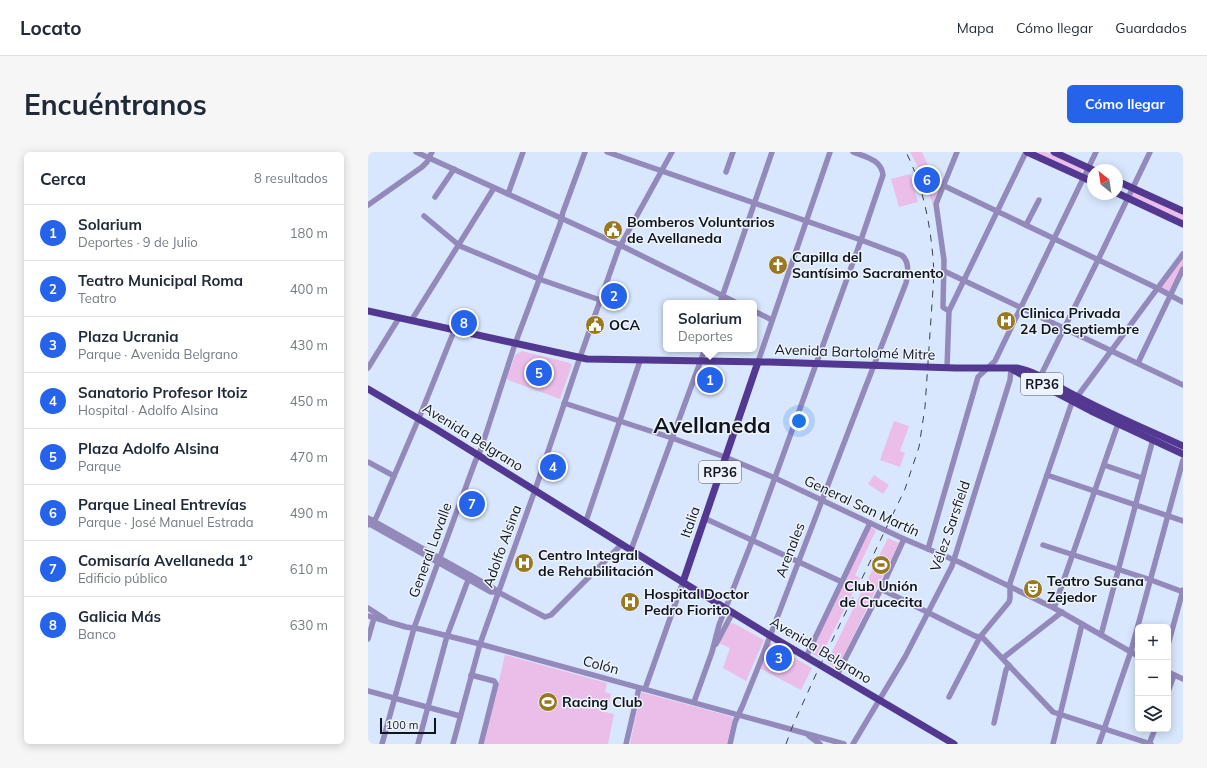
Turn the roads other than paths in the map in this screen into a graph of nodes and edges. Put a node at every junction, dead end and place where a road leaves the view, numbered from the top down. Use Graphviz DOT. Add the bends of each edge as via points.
graph roads {
  1 [pos="416,152"];
  2 [pos="432,152"];
  3 [pos="523,152"];
  4 [pos="585,152"];
  5 [pos="607,152"];
  6 [pos="672,152"];
  7 [pos="733,152"];
  8 [pos="772,152"];
  9 [pos="830,152"];
  10 [pos="853,152"];
  11 [pos="957,152"];
  12 [pos="1027,152"];
  13 [pos="1054,152"];
  14 [pos="1096,152"];
  15 [pos="1150,152"];
  16 [pos="429,158"];
  17 [pos="1092,164"];
  18 [pos="1087,167"];
  19 [pos="454,169"];
  20 [pos="662,171"];
  21 [pos="726,172"];
  22 [pos="1087,174"];
  23 [pos="1084,178"];
  24 [pos="1087,179"];
  25 [pos="934,181"];
  26 [pos="1123,184"];
  27 [pos="944,186"];
  28 [pos="494,188"];
  29 [pos="1133,188"];
  30 [pos="508,194"];
  31 [pos="1123,196"];
  32 [pos="435,197"];
  33 [pos="1128,198"];
  34 [pos="1039,200"];
  35 [pos="754,203"];
  36 [pos="368,205"];
  37 [pos="1183,211"];
  38 [pos="998,212"];
  39 [pos="424,216"];
  40 [pos="561,219"];
  41 [pos="806,221"];
  42 [pos="1183,224"];
  43 [pos="1026,225"];
  44 [pos="1054,239"];
  45 [pos="861,240"];
  46 [pos="458,245"];
  47 [pos="620,245"];
  48 [pos="1183,254"];
  49 [pos="1098,260"];
  50 [pos="1183,269"];
  51 [pos="944,271"];
  52 [pos="539,279"];
  53 [pos="964,280"];
  54 [pos="1157,288"];
  55 [pos="1170,295"];
  56 [pos="722,296"];
  57 [pos="600,300"];
  58 [pos="721,300"];
  59 [pos="731,300"];
  60 [pos="1183,302"];
  61 [pos="1020,308"];
  62 [pos="368,311"];
  63 [pos="949,311"];
  64 [pos="757,312"];
  65 [pos="399,318"];
  66 [pos="772,320"];
  67 [pos="411,321"];
  68 [pos="1065,328"];
  69 [pos="454,331"];
  70 [pos="515,344"];
  71 [pos="1111,351"];
  72 [pos="703,352"];
  73 [pos="580,358"];
  74 [pos="640,360"];
  75 [pos="700,362"];
  76 [pos="758,362"];
  77 [pos="1138,363"];
  78 [pos="816,364"];
  79 [pos="874,365"];
  80 [pos="368,368"];
  81 [pos="947,368"];
  82 [pos="988,368"];
  83 [pos="1011,369"];
  84 [pos="1040,377"];
  85 [pos="1183,385"];
  86 [pos="368,389"];
  87 [pos="1075,399"];
  88 [pos="564,403"];
  89 [pos="419,418"];
  90 [pos="619,420"];
  91 [pos="1119,420"];
  92 [pos="672,438"];
  93 [pos="1153,439"];
  94 [pos="1183,446"];
  95 [pos="1183,454"];
  96 [pos="478,455"];
  97 [pos="725,457"];
  98 [pos="1183,460"];
  99 [pos="368,462"];
  100 [pos="1104,465"];
  101 [pos="1047,475"];
  102 [pos="394,476"];
  103 [pos="775,478"];
  104 [pos="1142,478"];
  105 [pos="535,490"];
  106 [pos="1095,490"];
  107 [pos="822,500"];
  108 [pos="1136,504"];
  109 [pos="1168,516"];
  110 [pos="704,518"];
  111 [pos="586,521"];
  112 [pos="1183,521"];
  113 [pos="369,522"];
  114 [pos="870,523"];
  115 [pos="904,539"];
  116 [pos="752,541"];
  117 [pos="622,544"];
  118 [pos="1043,545"];
  119 [pos="928,549"];
  120 [pos="631,550"];
  121 [pos="1073,554"];
  122 [pos="438,560"];
  123 [pos="954,560"];
  124 [pos="799,562"];
  125 [pos="1118,570"];
  126 [pos="469,577"];
  127 [pos="1151,580"];
  128 [pos="683,582"];
  129 [pos="842,582"];
  130 [pos="1009,586"];
  131 [pos="881,590"];
  132 [pos="498,592"];
  133 [pos="1183,592"];
  134 [pos="368,608"];
  135 [pos="726,608"];
  136 [pos="1054,608"];
  137 [pos="733,612"];
  138 [pos="1062,612"];
  139 [pos="927,613"];
  140 [pos="371,617"];
  141 [pos="392,623"];
  142 [pos="1082,624"];
  143 [pos="414,628"];
  144 [pos="1171,634"];
  145 [pos="769,635"];
  146 [pos="1101,635"];
  147 [pos="447,636"];
  148 [pos="980,638"];
  149 [pos="368,639"];
  150 [pos="480,644"];
  151 [pos="1131,651"];
  152 [pos="712,652"];
  153 [pos="1135,654"];
  154 [pos="806,657"];
  155 [pos="1003,658"];
  156 [pos="1009,665"];
  157 [pos="1171,674"];
  158 [pos="471,675"];
  159 [pos="837,675"];
  160 [pos="1174,675"];
  161 [pos="1183,679"];
  162 [pos="1171,684"];
  163 [pos="642,688"];
  164 [pos="368,690"];
  165 [pos="395,697"];
  166 [pos="950,697"];
  167 [pos="879,699"];
  168 [pos="694,702"];
  169 [pos="428,706"];
  170 [pos="739,714"];
  171 [pos="1060,715"];
  172 [pos="460,716"];
  173 [pos="994,723"];
  174 [pos="1104,728"];
  175 [pos="1154,732"];
  176 [pos="804,733"];
  177 [pos="854,742"];
  178 [pos="382,744"];
  179 [pos="418,744"];
  180 [pos="453,744"];
  181 [pos="481,744"];
  182 [pos="626,744"];
  183 [pos="730,744"];
  184 [pos="820,744"];
  185 [pos="840,744"];
  186 [pos="847,744"];
  187 [pos="954,744"];
  188 [pos="1053,744"];
  189 [pos="1099,744"];
  190 [pos="1150,744"];
  1 -- 16 [label="street"];
  2 -- 16 [label="street"];
  3 -- 30 [label="street"];
  4 -- 40 [label="street, General Lavalle"];
  5 -- 20 [label="street"];
  6 -- 20 [label="street, Adolfo Alsina"];
  7 -- 21 [label="street"];
  8 -- 35 [label="street"];
  9 -- 41 [label="street"];
  10 -- 45 [label="street" via="875,160 883,175"];
  11 -- 27 [label="street"];
  12 -- 23 [label="main road"];
  12 -- 38 [label="street"];
  13 -- 18 [label="main road"];
  14 -- 17 [label="street"];
  15 -- 29 [label="street"];
  16 -- 19 [label="street"];
  16 -- 36 [label="street" via="422,167"];
  19 -- 28 [label="street"];
  19 -- 32 [label="street"];
  20 -- 35 [label="street"];
  20 -- 47 [label="street, Adolfo Alsina"];
  22 -- 23 [label="street"];
  23 -- 24 [label="main road"];
  23 -- 44 [label="street"];
  25 -- 27 [label="street"];
  26 -- 29 [label="main road"];
  27 -- 38 [label="street"];
  27 -- 51 [label="street" via="936,204"];
  28 -- 30 [label="street"];
  28 -- 46 [label="street"];
  29 -- 33 [label="street"];
  29 -- 37 [label="main road"];
  30 -- 40 [label="street"];
  31 -- 33 [label="main road"];
  33 -- 42 [label="main road"];
  33 -- 49 [label="street"];
  34 -- 43 [label="street"];
  35 -- 41 [label="street"];
  35 -- 56 [label="street"];
  38 -- 43 [label="street"];
  38 -- 53 [label="street"];
  39 -- 46 [label="street"];
  40 -- 47 [label="street"];
  40 -- 52 [label="street, General Lavalle"];
  41 -- 45 [label="street"];
  41 -- 66 [label="street"];
  43 -- 44 [label="street"];
  44 -- 49 [label="street"];
  44 -- 61 [label="street"];
  45 -- 78 [label="street"];
  45 -- 79 [label="street, Arenales" via="904,257 908,272"];
  46 -- 52 [label="street"];
  46 -- 67 [label="street"];
  47 -- 56 [label="street"];
  47 -- 57 [label="street, Adolfo Alsina"];
  48 -- 54 [label="street"];
  49 -- 54 [label="street"];
  49 -- 68 [label="street"];
  50 -- 55 [label="street"];
  51 -- 53 [label="street"];
  51 -- 63 [label="street" via="943,307"];
  52 -- 57 [label="street"];
  52 -- 70 [label="street, General Lavalle"];
  53 -- 61 [label="street"];
  53 -- 63 [label="street"];
  54 -- 55 [label="street"];
  54 -- 71 [label="street"];
  55 -- 60 [label="street"];
  55 -- 77 [label="street"];
  56 -- 58 [label="street"];
  56 -- 59 [label="street"];
  57 -- 73 [label="street, Adolfo Alsina"];
  61 -- 68 [label="street"];
  61 -- 82 [label="street" via="995,361"];
  62 -- 65 [label="main road, Avenida Bartolomé Mitre / RP36"];
  63 -- 81 [label="street"];
  64 -- 66 [label="street"];
  65 -- 67 [label="main road, Avenida Bartolomé Mitre / RP36"];
  65 -- 80 [label="street"];
  66 -- 76 [label="street"];
  67 -- 69 [label="main road, Avenida Bartolomé Mitre / RP36"];
  68 -- 71 [label="street"];
  68 -- 84 [label="street"];
  69 -- 70 [label="main road, Avenida Bartolomé Mitre / RP36"];
  69 -- 89 [label="street"];
  70 -- 73 [label="main road, Avenida Bartolomé Mitre / RP36"];
  70 -- 96 [label="street, General Lavalle"];
  71 -- 77 [label="street"];
  71 -- 87 [label="street"];
  72 -- 75 [label="street"];
  73 -- 74 [label="main road, Avenida Bartolomé Mitre / RP36"];
  73 -- 88 [label="street, Adolfo Alsina"];
  74 -- 75 [label="main road, Avenida Bartolomé Mitre / RP36"];
  74 -- 90 [label="street"];
  75 -- 76 [label="main road, Avenida Bartolomé Mitre / RP36"];
  75 -- 92 [label="street"];
  76 -- 78 [label="main road, Avenida Bartolomé Mitre / RP36"];
  76 -- 97 [label="main road, Italia / RP36"];
  77 -- 85 [label="street"];
  78 -- 79 [label="main road, Avenida Bartolomé Mitre / RP36"];
  78 -- 103 [label="street"];
  79 -- 81 [label="main road, Avenida Bartolomé Mitre / RP36"];
  79 -- 107 [label="street, Arenales"];
  81 -- 82 [label="main road, Avenida Bartolomé Mitre / RP36"];
  82 -- 83 [label="main road, Avenida Bartolomé Mitre / RP36"];
  82 -- 119 [label="street" via="978,379"];
  83 -- 84 [label="main road, Avenida Bartolomé Mitre / RP36" via="1023,369"];
  83 -- 87 [label="main road, Avenida Bartolomé Mitre / RP36"];
  83 -- 123 [label="street, Vélez Sarsfield" via="1010,380"];
  84 -- 87 [label="main road, Avenida Bartolomé Mitre / RP36"];
  86 -- 89 [label="main road, Avenida Belgrano"];
  87 -- 91 [label="main road, Avenida Bartolomé Mitre / RP36"];
  87 -- 101 [label="street"];
  88 -- 90 [label="street, General San Martín"];
  88 -- 105 [label="street, Adolfo Alsina"];
  89 -- 96 [label="main road, Avenida Belgrano"];
  89 -- 102 [label="street"];
  90 -- 92 [label="street, General San Martín"];
  90 -- 111 [label="street"];
  91 -- 93 [label="main road, Avenida Bartolomé Mitre / RP36"];
  91 -- 94 [label="main road, Avenida Bartolomé Mitre / RP36"];
  91 -- 100 [label="street"];
  92 -- 97 [label="street, General San Martín"];
  92 -- 120 [label="street"];
  93 -- 95 [label="main road, Avenida Bartolomé Mitre / RP36"];
  93 -- 104 [label="street"];
  96 -- 105 [label="main road, Avenida Belgrano"];
  96 -- 122 [label="street, General Lavalle"];
  97 -- 103 [label="street, General San Martín"];
  97 -- 110 [label="main road, Italia / RP36"];
  98 -- 109 [label="street"];
  99 -- 102 [label="street"];
  100 -- 104 [label="street"];
  100 -- 106 [label="street"];
  101 -- 106 [label="street"];
  101 -- 130 [label="street"];
  102 -- 113 [label="street" via="376,518"];
  103 -- 107 [label="street, General San Martín"];
  103 -- 116 [label="street"];
  104 -- 108 [label="street"];
  105 -- 111 [label="main road, Avenida Belgrano"];
  105 -- 132 [label="street, Adolfo Alsina"];
  106 -- 108 [label="street"];
  106 -- 121 [label="street"];
  107 -- 114 [label="street, General San Martín"];
  107 -- 124 [label="street, Arenales"];
  108 -- 109 [label="street"];
  108 -- 125 [label="street"];
  109 -- 112 [label="street"];
  109 -- 127 [label="street"];
  110 -- 116 [label="street"];
  110 -- 128 [label="main road, Italia / RP36"];
  111 -- 117 [label="main road, Avenida Belgrano"];
  113 -- 122 [label="street"];
  114 -- 115 [label="street, General San Martín"];
  114 -- 129 [label="street"];
  115 -- 119 [label="street, General San Martín"];
  115 -- 131 [label="street"];
  116 -- 124 [label="street"];
  116 -- 135 [label="street"];
  117 -- 120 [label="main road, Avenida Belgrano"];
  117 -- 132 [label="street" via="551,615 545,617"];
  118 -- 121 [label="street"];
  119 -- 123 [label="street, General San Martín"];
  120 -- 128 [label="main road, Avenida Belgrano"];
  121 -- 125 [label="street"];
  121 -- 136 [label="street"];
  122 -- 126 [label="street"];
  122 -- 143 [label="street, General Lavalle"];
  123 -- 130 [label="street, General San Martín"];
  123 -- 139 [label="street, Vélez Sarsfield"];
  124 -- 129 [label="street"];
  124 -- 145 [label="street, Arenales"];
  125 -- 127 [label="street"];
  125 -- 146 [label="street"];
  126 -- 132 [label="street" via="491,592"];
  126 -- 147 [label="street"];
  127 -- 133 [label="street"];
  127 -- 151 [label="street"];
  128 -- 135 [label="main road, Avenida Belgrano"];
  128 -- 163 [label="street, Italia"];
  129 -- 154 [label="street"];
  130 -- 136 [label="street, General San Martín"];
  130 -- 148 [label="street" via="1010,600"];
  131 -- 139 [label="street"];
  131 -- 159 [label="street"];
  132 -- 150 [label="street, Adolfo Alsina"];
  133 -- 144 [label="street"];
  134 -- 141 [label="street, Colón"];
  135 -- 137 [label="main road, Avenida Belgrano"];
  135 -- 152 [label="street"];
  136 -- 138 [label="street, General San Martín"];
  137 -- 145 [label="main road, Avenida Belgrano"];
  137 -- 152 [label="street"];
  138 -- 142 [label="street, General San Martín"];
  138 -- 155 [label="street"];
  139 -- 148 [label="street"];
  139 -- 167 [label="street, Vélez Sarsfield" via="905,657"];
  140 -- 141 [label="street, Colón"];
  140 -- 149 [label="street"];
  141 -- 143 [label="street, Colón"];
  142 -- 146 [label="street, General San Martín"];
  142 -- 171 [label="street"];
  143 -- 147 [label="street, Colón"];
  143 -- 165 [label="street, General Lavalle"];
  145 -- 154 [label="main road, Avenida Belgrano"];
  145 -- 170 [label="street, Arenales"];
  146 -- 151 [label="street, General San Martín"];
  147 -- 150 [label="street, Colón"];
  147 -- 169 [label="street"];
  148 -- 155 [label="street"];
  148 -- 166 [label="street"];
  150 -- 158 [label="street, Adolfo Alsina"];
  150 -- 163 [label="street, Colón"];
  151 -- 153 [label="street, General San Martín"];
  151 -- 174 [label="street"];
  152 -- 168 [label="street"];
  154 -- 159 [label="main road, Avenida Belgrano"];
  155 -- 156 [label="street"];
  156 -- 171 [label="street" via="1053,712"];
  156 -- 173 [label="street"];
  157 -- 160 [label="street"];
  158 -- 172 [label="street, Adolfo Alsina"];
  158 -- 181 [label="street" via="495,682"];
  159 -- 167 [label="main road, Avenida Belgrano"];
  160 -- 161 [label="street"];
  160 -- 162 [label="street"];
  163 -- 168 [label="street, Colón"];
  163 -- 182 [label="street, Italia"];
  164 -- 165 [label="street"];
  165 -- 169 [label="street"];
  165 -- 178 [label="street, General Lavalle"];
  167 -- 177 [label="street, Vélez Sarsfield"];
  167 -- 187 [label="main road, Avenida Belgrano"];
  168 -- 170 [label="street, Colón"];
  169 -- 172 [label="street"];
  169 -- 179 [label="street"];
  170 -- 176 [label="street, Colón"];
  170 -- 183 [label="street, Arenales" via="734,722"];
  171 -- 174 [label="street"];
  171 -- 188 [label="street"];
  172 -- 180 [label="street, Adolfo Alsina"];
  174 -- 189 [label="street"];
  174 -- 190 [label="street"];
  175 -- 190 [label="street"];
  176 -- 184 [label="street, Colón"];
  176 -- 185 [label="street, Colón"];
  177 -- 186 [label="street"];
}
